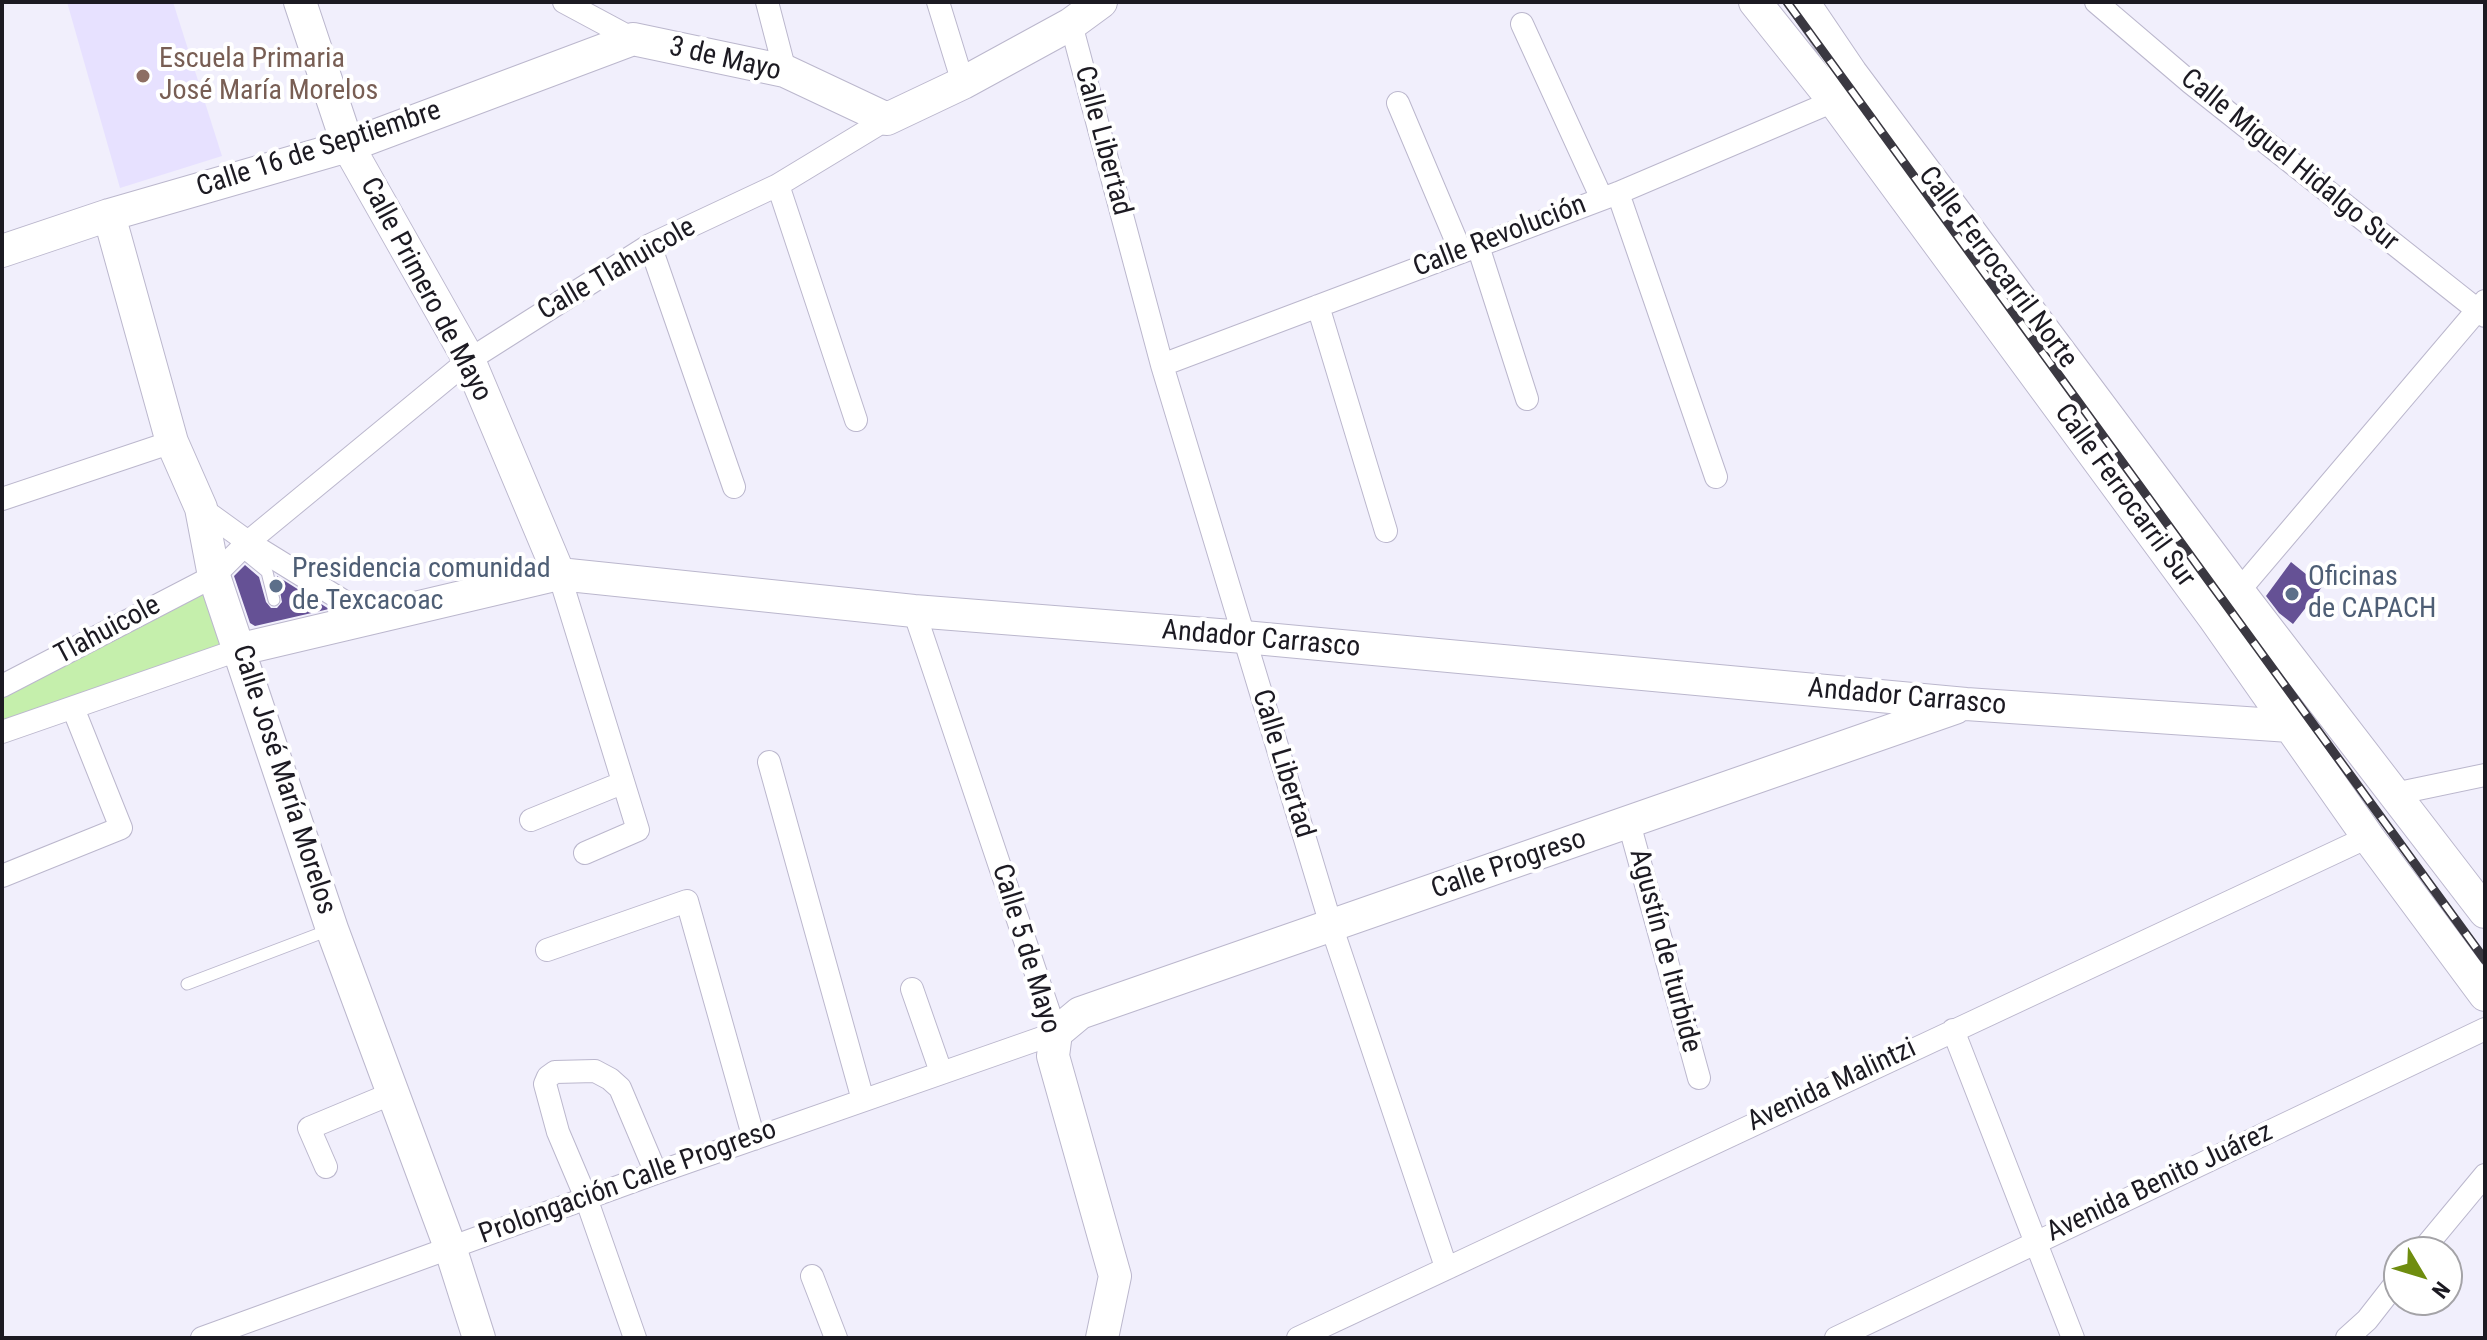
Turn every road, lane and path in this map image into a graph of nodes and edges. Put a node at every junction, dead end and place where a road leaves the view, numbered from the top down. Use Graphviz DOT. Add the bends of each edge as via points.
graph roads {
  1 [pos="300,2"];
  2 [pos="564,2"];
  3 [pos="767,2"];
  4 [pos="938,2"];
  5 [pos="1101,2"];
  6 [pos="1755,2"];
  7 [pos="1803,2"];
  8 [pos="2096,2"];
  9 [pos="1071,24"];
  10 [pos="1522,24"];
  11 [pos="633,39"];
  12 [pos="785,71"];
  13 [pos="963,83"];
  14 [pos="1834,101"];
  15 [pos="1398,103"];
  16 [pos="887,119"];
  17 [pos="348,146"];
  18 [pos="778,185"];
  19 [pos="1610,196"];
  20 [pos="109,215"];
  21 [pos="650,245"];
  22 [pos="1470,249"];
  23 [pos="2,251"];
  24 [pos="1318,306"];
  25 [pos="2482,309"];
  26 [pos="469,360"];
  27 [pos="1162,365"];
  28 [pos="1527,399"];
  29 [pos="856,420"];
  30 [pos="172,442"];
  31 [pos="1716,477"];
  32 [pos="734,487"];
  33 [pos="2,499"];
  34 [pos="201,508"];
  35 [pos="1386,531"];
  36 [pos="244,546"];
  37 [pos="559,574"];
  38 [pos="214,576"];
  39 [pos="2239,592"];
  40 [pos="274,600"];
  41 [pos="914,611"];
  42 [pos="371,618"];
  43 [pos="2215,619"];
  44 [pos="1244,637"];
  45 [pos="241,649"];
  46 [pos="2,686"];
  47 [pos="1966,704"];
  48 [pos="73,708"];
  49 [pos="2290,726"];
  50 [pos="2,732"];
  51 [pos="769,762"];
  52 [pos="2485,775"];
  53 [pos="622,783"];
  54 [pos="2394,794"];
  55 [pos="531,820"];
  56 [pos="1629,823"];
  57 [pos="2368,837"];
  58 [pos="585,853"];
  59 [pos="2,876"];
  60 [pos="2485,912"];
  61 [pos="1331,925"];
  62 [pos="332,929"];
  63 [pos="547,950"];
  64 [pos="187,984"];
  65 [pos="912,989"];
  66 [pos="2485,995"];
  67 [pos="2485,1029"];
  68 [pos="1953,1030"];
  69 [pos="1056,1033"];
  70 [pos="941,1072"];
  71 [pos="1699,1078"];
  72 [pos="393,1093"];
  73 [pos="863,1100"];
  74 [pos="754,1139"];
  75 [pos="326,1167"];
  76 [pos="656,1173"];
  77 [pos="2485,1175"];
  78 [pos="586,1198"];
  79 [pos="2434,1236"];
  80 [pos="2037,1242"];
  81 [pos="450,1247"];
  82 [pos="1446,1267"];
  83 [pos="812,1276"];
  84 [pos="2383,1307"];
  85 [pos="2370,1329"];
  86 [pos="202,1338"];
  87 [pos="479,1338"];
  88 [pos="635,1338"];
  89 [pos="836,1338"];
  90 [pos="1102,1338"];
  91 [pos="1298,1338"];
  92 [pos="1836,1338"];
  93 [pos="2073,1338"];
  94 [pos="2347,1338"];
  1 -- 17 [label="main road, Calle Primero de Mayo"];
  2 -- 11 [label="street, 3 de Mayo"];
  3 -- 12 [label="street"];
  4 -- 13 [label="street"];
  5 -- 9 [label="main road, Calle Tlahuicole"];
  6 -- 14 [label="main road, Calle Ferrocarril Sur"];
  7 -- 39 [label="main road, Calle Ferrocarril Norte"];
  8 -- 25 [label="street, Calle Miguel Hidalgo Sur" via="2191,83"];
  9 -- 13 [label="main road, Calle Tlahuicole"];
  9 -- 27 [label="street, Calle Libertad"];
  10 -- 19 [label="street"];
  11 -- 12 [label="main road, 3 de Mayo"];
  11 -- 17 [label="main road, Calle 16 de Septiembre"];
  12 -- 16 [label="main road, 3 de Mayo"];
  13 -- 16 [label="main road, Calle Tlahuicole"];
  14 -- 19 [label="street, Calle Revolución"];
  14 -- 43 [label="main road, Calle Ferrocarril Sur"];
  15 -- 22 [label="street"];
  16 -- 18 [label="street, Calle Tlahuicole"];
  17 -- 20 [label="main road, Calle 16 de Septiembre"];
  17 -- 26 [label="main road, Calle Primero de Mayo"];
  18 -- 21 [label="street, Calle Tlahuicole"];
  18 -- 29 [label="street"];
  19 -- 22 [label="street, Calle Revolución"];
  19 -- 31 [label="street"];
  20 -- 23 [label="main road, Calle 16 de Septiembre"];
  20 -- 30 [label="main road, Calle José María Morelos"];
  21 -- 26 [label="street, Calle Tlahuicole"];
  21 -- 32 [label="street"];
  22 -- 24 [label="street, Calle Revolución"];
  22 -- 28 [label="street"];
  24 -- 27 [label="street, Calle Revolución"];
  24 -- 35 [label="street"];
  25 -- 39 [label="street"];
  26 -- 36 [label="street, Calle Tlahuicole"];
  26 -- 37 [label="main road, Calle Primero de Mayo"];
  27 -- 44 [label="street, Calle Libertad"];
  30 -- 33 [label="street"];
  30 -- 34 [label="main road, Calle José María Morelos"];
  34 -- 36 [label="street"];
  34 -- 38 [label="main road, Calle José María Morelos"];
  36 -- 38 [label="street, Calle Tlahuicole"];
  36 -- 40 [label="lane" via="267,572"];
  36 -- 42 [label="street"];
  37 -- 41 [label="main road, Andador Carrasco"];
  37 -- 42 [label="main road, Andador Carrasco"];
  37 -- 53 [label="street"];
  38 -- 45 [label="main road, Calle José María Morelos"];
  38 -- 46 [label="street, Tlahuicole"];
  39 -- 43 [label="street"];
  39 -- 54 [label="main road, Calle Ferrocarril Norte"];
  41 -- 44 [label="main road, Andador Carrasco"];
  41 -- 69 [label="street, Calle 5 de Mayo"];
  42 -- 45 [label="main road, Andador Carrasco"];
  43 -- 49 [label="main road, Calle Ferrocarril Sur"];
  44 -- 47 [label="main road, Andador Carrasco"];
  44 -- 61 [label="street, Calle Libertad"];
  45 -- 48 [label="street"];
  45 -- 62 [label="main road, Calle José María Morelos"];
  47 -- 49 [label="main road, Andador Carrasco"];
  47 -- 56 [label="main road, Calle Progreso"];
  48 -- 50 [label="street"];
  48 -- 59 [label="street" via="121,828"];
  49 -- 57 [label="main road, Calle Ferrocarril Sur"];
  51 -- 73 [label="street"];
  52 -- 54 [label="street"];
  53 -- 55 [label="street"];
  53 -- 58 [label="street" via="638,830"];
  54 -- 60 [label="main road, Calle Ferrocarril Norte"];
  56 -- 61 [label="main road, Calle Progreso"];
  56 -- 71 [label="street, Agustín de Iturbide"];
  57 -- 66 [label="main road, Calle Ferrocarril Sur"];
  57 -- 68 [label="street, Avenida Malintzi"];
  61 -- 69 [label="main road, Calle Progreso" via="1080,1013"];
  61 -- 82 [label="street, Calle Libertad"];
  62 -- 64 [label="lane"];
  62 -- 72 [label="main road, Calle José María Morelos"];
  63 -- 74 [label="street" via="687,901"];
  65 -- 70 [label="street"];
  67 -- 80 [label="street, Avenida Benito Juárez"];
  68 -- 80 [label="street"];
  68 -- 82 [label="street, Avenida Malintzi"];
  69 -- 70 [label="street, Prolongación Calle Progreso"];
  69 -- 90 [label="main road, Calle 5 de Mayo" via="1053,1056 1115,1276"];
  70 -- 73 [label="street, Prolongación Calle Progreso"];
  72 -- 75 [label="street" via="309,1128"];
  72 -- 81 [label="main road, Calle José María Morelos"];
  73 -- 74 [label="street, Prolongación Calle Progreso"];
  74 -- 76 [label="street, Prolongación Calle Progreso"];
  76 -- 78 [label="street, Prolongación Calle Progreso"];
  76 -- 78 [label="street" via="620,1088 595,1071 555,1072 545,1084 558,1132"];
  77 -- 79 [label="street"];
  78 -- 81 [label="street, Prolongación Calle Progreso"];
  78 -- 88 [label="street"];
  80 -- 92 [label="street, Avenida Benito Juárez"];
  80 -- 93 [label="street"];
  81 -- 86 [label="street, Prolongación Calle Progreso"];
  81 -- 87 [label="main road, Calle José María Morelos"];
  82 -- 91 [label="street, Avenida Malintzi"];
  83 -- 89 [label="street"];
  84 -- 85 [label="street"];
  85 -- 94 [label="street"];
}
